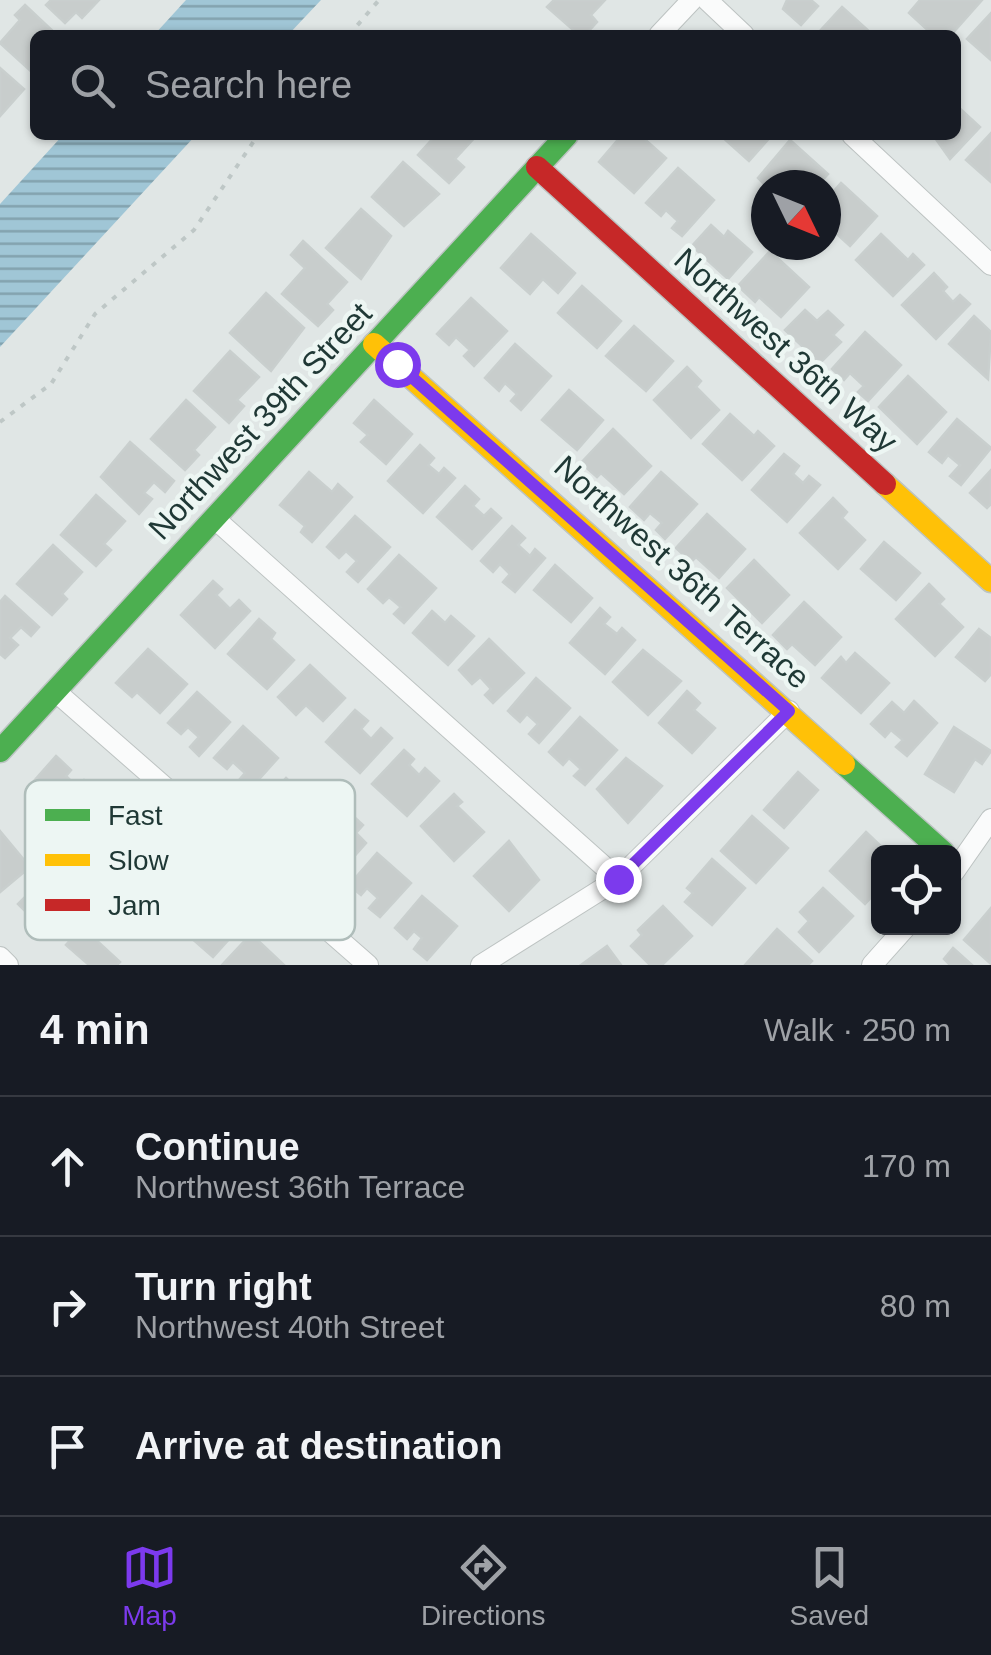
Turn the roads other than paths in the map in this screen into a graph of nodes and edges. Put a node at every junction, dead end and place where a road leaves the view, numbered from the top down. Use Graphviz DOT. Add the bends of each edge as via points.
graph roads {
  1 [pos="692,0"];
  2 [pos="707,0"];
  3 [pos="664,30"];
  4 [pos="739,30"];
  5 [pos="562,140"];
  6 [pos="857,140"];
  7 [pos="538,167"];
  8 [pos="991,265"];
  9 [pos="374,344"];
  10 [pos="214,518"];
  11 [pos="991,581"];
  12 [pos="55,691"];
  13 [pos="789,711"];
  14 [pos="0,751"];
  15 [pos="157,780"];
  16 [pos="991,820"];
  17 [pos="933,845"];
  18 [pos="961,853"];
  19 [pos="618,879"];
  20 [pos="899,935"];
  21 [pos="339,940"];
  22 [pos="0,958"];
  23 [pos="8,965"];
  24 [pos="368,965"];
  25 [pos="480,965"];
  26 [pos="872,965"];
  1 -- 3 [label="street"];
  2 -- 4 [label="street"];
  5 -- 7 [label="street, Northwest 39th Street"];
  6 -- 8 [label="street"];
  7 -- 9 [label="street, Northwest 39th Street"];
  7 -- 11 [label="street, Northwest 36th Way"];
  9 -- 10 [label="street, Northwest 39th Street"];
  9 -- 13 [label="street, Northwest 36th Terrace"];
  10 -- 12 [label="street, Northwest 39th Street"];
  10 -- 19 [label="street"];
  12 -- 14 [label="street, Northwest 39th Street"];
  12 -- 15 [label="street"];
  13 -- 17 [label="street, Northwest 36th Terrace"];
  13 -- 19 [label="street"];
  16 -- 18 [label="street"];
  19 -- 25 [label="street"];
  20 -- 26 [label="street"];
  21 -- 24 [label="street"];
  22 -- 23 [label="street"];
}
